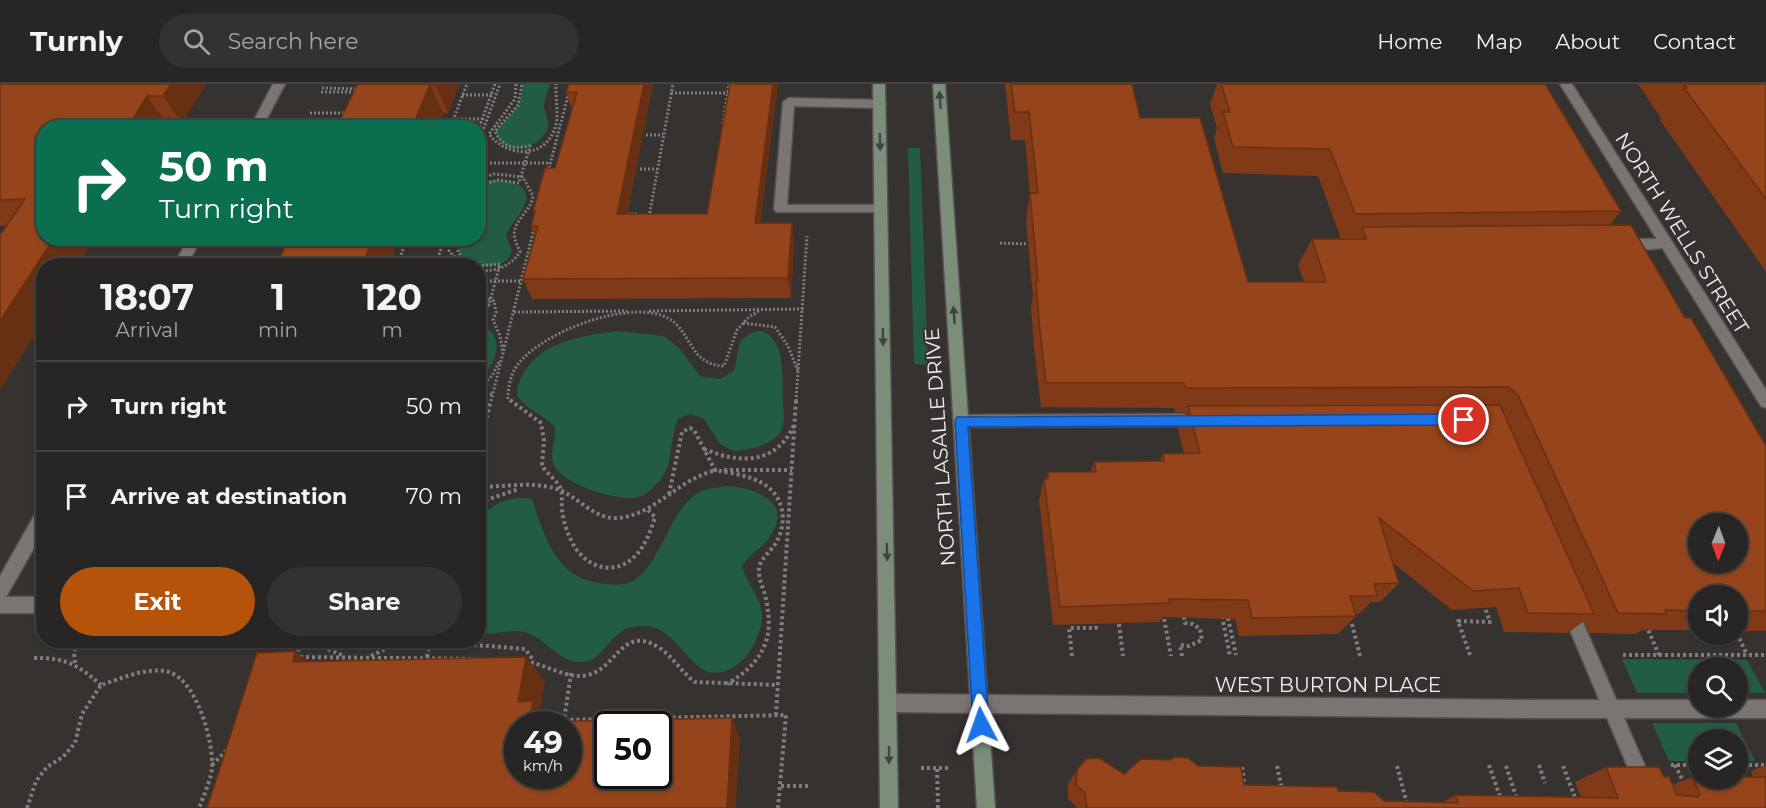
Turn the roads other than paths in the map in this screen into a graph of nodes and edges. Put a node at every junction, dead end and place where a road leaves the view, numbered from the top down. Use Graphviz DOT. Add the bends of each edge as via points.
graph roads {
  1 [pos="279,84"];
  2 [pos="879,84"];
  3 [pos="939,84"];
  4 [pos="1566,84"];
  5 [pos="880,104"];
  6 [pos="259,120"];
  7 [pos="881,209"];
  8 [pos="1608,244"];
  9 [pos="1666,244"];
  10 [pos="1766,402"];
  11 [pos="1218,420"];
  12 [pos="961,421"];
  13 [pos="36,528"];
  14 [pos="0,592"];
  15 [pos="1563,596"];
  16 [pos="0,605"];
  17 [pos="36,605"];
  18 [pos="889,703"];
  19 [pos="980,704"];
  20 [pos="1612,709"];
  21 [pos="1766,709"];
  22 [pos="889,808"];
  23 [pos="986,808"];
  24 [pos="1654,808"];
  1 -- 6 [label="street"];
  2 -- 5 [label="main road"];
  12 -- 3 [label="main road, NORTH LASALLE DRIVE, one-way"];
  4 -- 9 [label="street, NORTH WELLS STREET"];
  5 -- 7 [label="main road, one-way"];
  5 -- 7 [label="street" via="789,102 780,209"];
  7 -- 18 [label="main road, one-way"];
  8 -- 9 [label="street"];
  9 -- 10 [label="street, NORTH WELLS STREET"];
  11 -- 12 [label="street"];
  12 -- 19 [label="main road, NORTH LASALLE DRIVE"];
  13 -- 14 [label="street"];
  15 -- 20 [label="street"];
  16 -- 17 [label="street"];
  18 -- 19 [label="street, WEST BURTON PLACE"];
  18 -- 22 [label="main road, one-way"];
  19 -- 20 [label="street, WEST BURTON PLACE"];
  19 -- 23 [label="main road, NORTH LASALLE DRIVE"];
  20 -- 21 [label="street, WEST BURTON PLACE"];
  20 -- 24 [label="street"];
}
